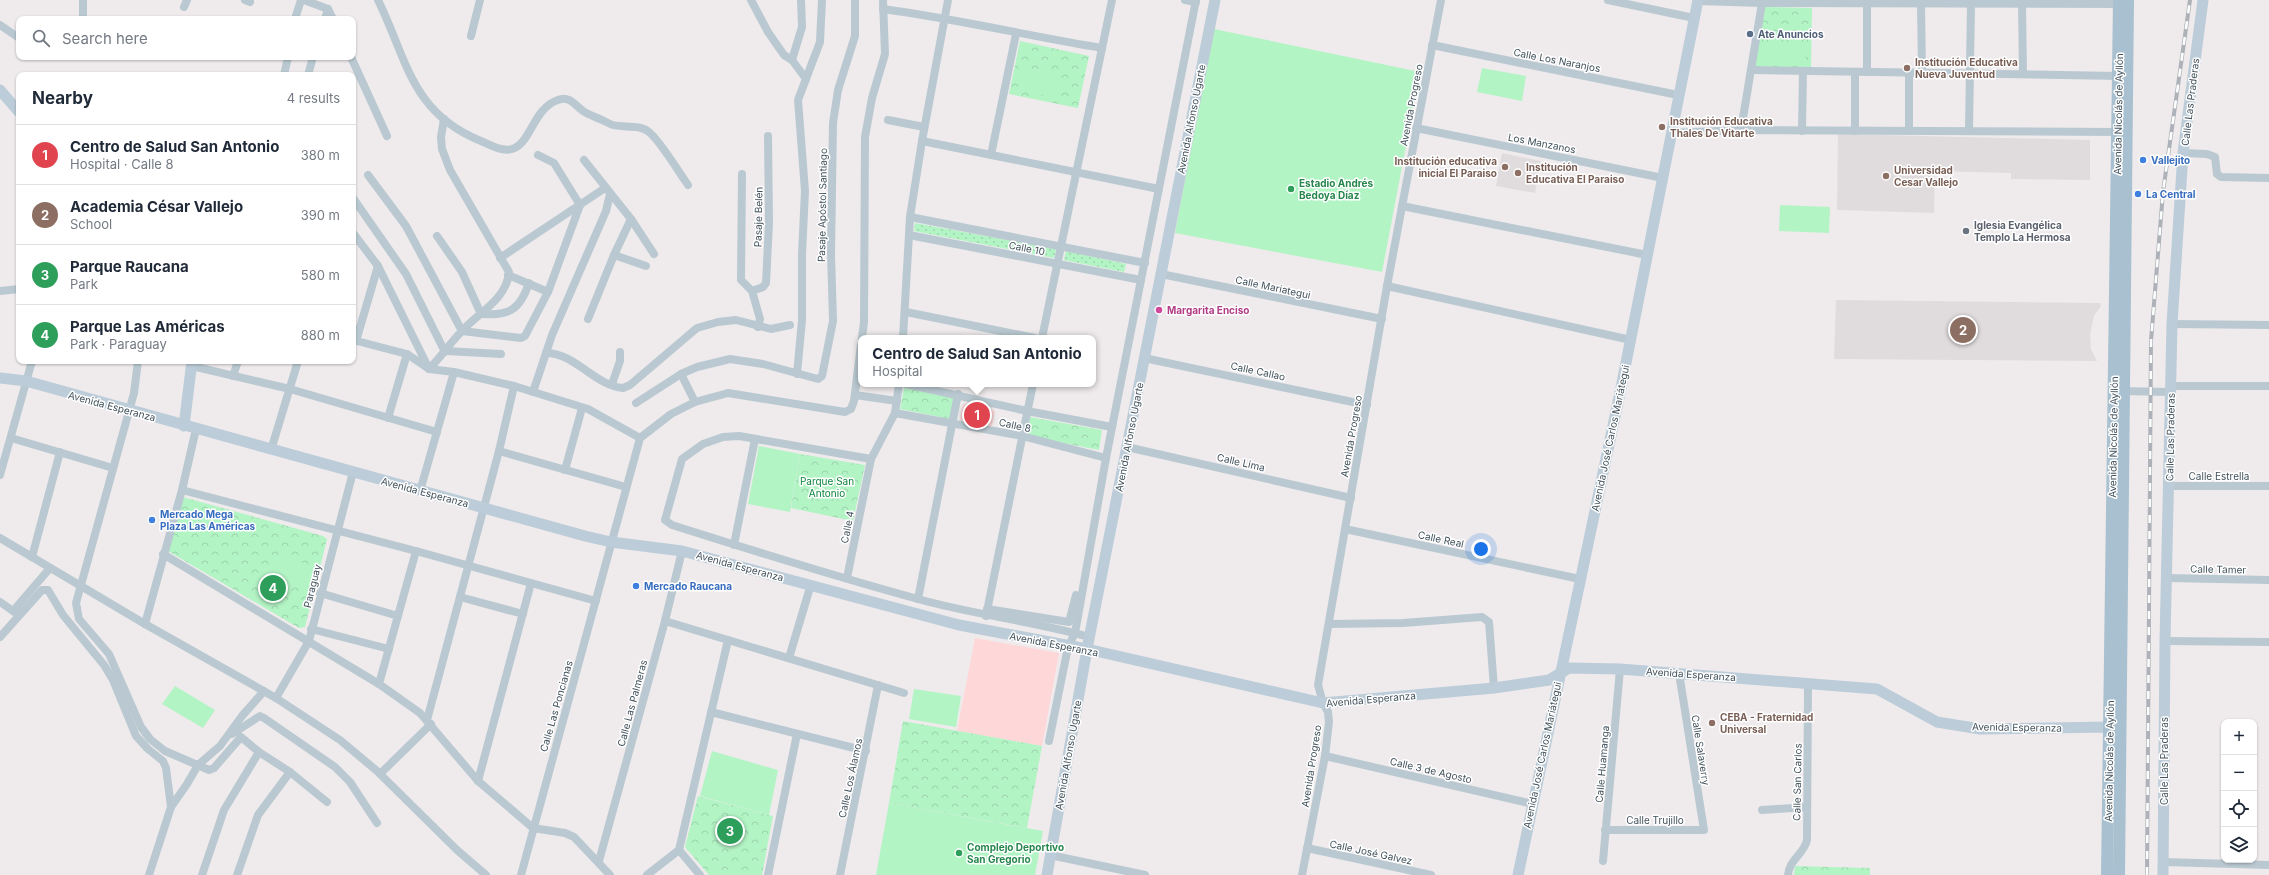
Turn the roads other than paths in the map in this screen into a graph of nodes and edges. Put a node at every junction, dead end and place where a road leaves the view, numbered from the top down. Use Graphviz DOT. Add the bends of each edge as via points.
graph roads {
  1 [pos="77,0"];
  2 [pos="83,0"];
  3 [pos="303,0"];
  4 [pos="378,0"];
  5 [pos="480,0"];
  6 [pos="751,0"];
  7 [pos="801,0"];
  8 [pos="822,0"];
  9 [pos="855,0"];
  10 [pos="883,0"];
  11 [pos="948,0"];
  12 [pos="1112,0"];
  13 [pos="1185,0"];
  14 [pos="1214,0"];
  15 [pos="1440,0"];
  16 [pos="1608,0"];
  17 [pos="1698,0"];
  18 [pos="2203,0"];
  19 [pos="1196,1"];
  20 [pos="2122,1"];
  21 [pos="1934,2"];
  22 [pos="2038,2"];
  23 [pos="2102,2"];
  24 [pos="1762,3"];
  25 [pos="1867,3"];
  26 [pos="1921,3"];
  27 [pos="1971,4"];
  28 [pos="2022,4"];
  29 [pos="883,9"];
  30 [pos="328,10"];
  31 [pos="83,16"];
  32 [pos="296,16"];
  33 [pos="326,16"];
  34 [pos="332,16"];
  35 [pos="945,18"];
  36 [pos="1694,18"];
  37 [pos="0,26"];
  38 [pos="1016,34"];
  39 [pos="16,36"];
  40 [pos="471,36"];
  41 [pos="1432,45"];
  42 [pos="1102,48"];
  43 [pos="287,60"];
  44 [pos="312,60"];
  45 [pos="352,60"];
  46 [pos="792,60"];
  47 [pos="1751,70"];
  48 [pos="1803,71"];
  49 [pos="285,72"];
  50 [pos="309,72"];
  51 [pos="1854,72"];
  52 [pos="1867,72"];
  53 [pos="1909,72"];
  54 [pos="1922,72"];
  55 [pos="1970,73"];
  56 [pos="2023,74"];
  57 [pos="2119,76"];
  58 [pos="806,79"];
  59 [pos="0,90"];
  60 [pos="1678,95"];
  61 [pos="16,109"];
  62 [pos="444,119"];
  63 [pos="888,120"];
  64 [pos="924,127"];
  65 [pos="1416,128"];
  66 [pos="1741,130"];
  67 [pos="1802,131"];
  68 [pos="1855,131"];
  69 [pos="1909,131"];
  70 [pos="1969,131"];
  71 [pos="2118,132"];
  72 [pos="1671,133"];
  73 [pos="387,136"];
  74 [pos="768,136"];
  75 [pos="922,141"];
  76 [pos="2183,153"];
  77 [pos="538,155"];
  78 [pos="991,155"];
  79 [pos="584,160"];
  80 [pos="1077,172"];
  81 [pos="742,174"];
  82 [pos="368,175"];
  83 [pos="1663,178"];
  84 [pos="2269,178"];
  85 [pos="688,186"];
  86 [pos="1159,189"];
  87 [pos="608,191"];
  88 [pos="356,202"];
  89 [pos="580,205"];
  90 [pos="1402,206"];
  91 [pos="910,217"];
  92 [pos="631,219"];
  93 [pos="909,235"];
  94 [pos="437,236"];
  95 [pos="356,237"];
  96 [pos="1062,247"];
  97 [pos="614,254"];
  98 [pos="654,254"];
  99 [pos="1647,255"];
  100 [pos="500,258"];
  101 [pos="1145,262"];
  102 [pos="1058,264"];
  103 [pos="378,266"];
  104 [pos="646,266"];
  105 [pos="1161,274"];
  106 [pos="508,275"];
  107 [pos="1141,280"];
  108 [pos="529,283"];
  109 [pos="1387,286"];
  110 [pos="16,289"];
  111 [pos="0,291"];
  112 [pos="548,292"];
  113 [pos="752,292"];
  114 [pos="906,312"];
  115 [pos="481,314"];
  116 [pos="588,319"];
  117 [pos="1382,320"];
  118 [pos="2172,324"];
  119 [pos="790,325"];
  120 [pos="2269,325"];
  121 [pos="758,327"];
  122 [pos="462,331"];
  123 [pos="356,335"];
  124 [pos="862,335"];
  125 [pos="903,335"];
  126 [pos="1020,335"];
  127 [pos="1043,335"];
  128 [pos="1631,340"];
  129 [pos="356,341"];
  130 [pos="446,351"];
  131 [pos="620,352"];
  132 [pos="546,353"];
  133 [pos="407,354"];
  134 [pos="501,354"];
  135 [pos="1144,358"];
  136 [pos="31,364"];
  137 [pos="138,364"];
  138 [pos="192,364"];
  139 [pos="195,364"];
  140 [pos="237,364"];
  141 [pos="297,364"];
  142 [pos="429,369"];
  143 [pos="858,370"];
  144 [pos="454,372"];
  145 [pos="681,374"];
  146 [pos="798,374"];
  147 [pos="233,376"];
  148 [pos="0,378"];
  149 [pos="26,381"];
  150 [pos="612,384"];
  151 [pos="514,386"];
  152 [pos="2269,386"];
  153 [pos="899,387"];
  154 [pos="922,387"];
  155 [pos="1032,387"];
  156 [pos="290,389"];
  157 [pos="2171,389"];
  158 [pos="2119,391"];
  159 [pos="532,392"];
  160 [pos="958,394"];
  161 [pos="855,395"];
  162 [pos="897,401"];
  163 [pos="695,402"];
  164 [pos="636,403"];
  165 [pos="1367,405"];
  166 [pos="582,408"];
  167 [pos="128,410"];
  168 [pos="1027,411"];
  169 [pos="895,413"];
  170 [pos="388,418"];
  171 [pos="954,424"];
  172 [pos="184,426"];
  173 [pos="1112,427"];
  174 [pos="196,429"];
  175 [pos="438,432"];
  176 [pos="1022,436"];
  177 [pos="11,438"];
  178 [pos="640,438"];
  179 [pos="755,439"];
  180 [pos="1127,447"];
  181 [pos="271,450"];
  182 [pos="499,451"];
  183 [pos="60,452"];
  184 [pos="1106,458"];
  185 [pos="871,459"];
  186 [pos="113,468"];
  187 [pos="565,470"];
  188 [pos="353,472"];
  189 [pos="0,475"];
  190 [pos="2169,486"];
  191 [pos="2269,486"];
  192 [pos="626,487"];
  193 [pos="182,490"];
  194 [pos="420,491"];
  195 [pos="1351,498"];
  196 [pos="483,508"];
  197 [pos="1345,529"];
  198 [pos="336,530"];
  199 [pos="0,538"];
  200 [pos="611,542"];
  201 [pos="734,545"];
  202 [pos="416,551"];
  203 [pos="682,551"];
  204 [pos="163,554"];
  205 [pos="32,557"];
  206 [pos="468,567"];
  207 [pos="50,568"];
  208 [pos="1085,577"];
  209 [pos="847,578"];
  210 [pos="2166,578"];
  211 [pos="1580,579"];
  212 [pos="2269,580"];
  213 [pos="531,583"];
  214 [pos="810,584"];
  215 [pos="81,587"];
  216 [pos="320,593"];
  217 [pos="460,597"];
  218 [pos="918,599"];
  219 [pos="596,601"];
  220 [pos="0,602"];
  221 [pos="15,613"];
  222 [pos="986,613"];
  223 [pos="523,614"];
  224 [pos="398,616"];
  225 [pos="665,621"];
  226 [pos="145,624"];
  227 [pos="1329,624"];
  228 [pos="311,629"];
  229 [pos="1075,633"];
  230 [pos="0,636"];
  231 [pos="1089,637"];
  232 [pos="728,640"];
  233 [pos="309,641"];
  234 [pos="2165,641"];
  235 [pos="2269,642"];
  236 [pos="1068,647"];
  237 [pos="389,649"];
  238 [pos="1087,649"];
  239 [pos="790,658"];
  240 [pos="1620,669"];
  241 [pos="1679,673"];
  242 [pos="1559,674"];
  243 [pos="379,684"];
  244 [pos="1808,684"];
  245 [pos="878,685"];
  246 [pos="1494,688"];
  247 [pos="264,691"];
  248 [pos="904,692"];
  249 [pos="276,698"];
  250 [pos="1323,703"];
  251 [pos="711,712"];
  252 [pos="429,722"];
  253 [pos="2115,730"];
  254 [pos="797,734"];
  255 [pos="230,736"];
  256 [pos="1049,741"];
  257 [pos="866,751"];
  258 [pos="259,752"];
  259 [pos="1325,756"];
  260 [pos="198,765"];
  261 [pos="290,772"];
  262 [pos="380,774"];
  263 [pos="478,781"];
  264 [pos="327,802"];
  265 [pos="1533,804"];
  266 [pos="171,807"];
  267 [pos="1807,807"];
  268 [pos="1762,810"];
  269 [pos="377,823"];
  270 [pos="533,828"];
  271 [pos="1605,830"];
  272 [pos="1704,830"];
  273 [pos="1307,848"];
  274 [pos="679,850"];
  275 [pos="1050,855"];
  276 [pos="599,861"];
  277 [pos="1602,861"];
  278 [pos="2163,862"];
  279 [pos="2269,865"];
  280 [pos="149,875"];
  281 [pos="202,875"];
  282 [pos="237,875"];
  283 [pos="486,875"];
  284 [pos="521,875"];
  285 [pos="610,875"];
  286 [pos="647,875"];
  287 [pos="700,875"];
  288 [pos="768,875"];
  289 [pos="840,875"];
  290 [pos="1047,875"];
  291 [pos="1145,875"];
  292 [pos="1302,875"];
  293 [pos="1431,875"];
  294 [pos="1518,875"];
  295 [pos="1788,875"];
  296 [pos="2108,875"];
  297 [pos="2119,875"];
  298 [pos="2163,875"];
  1 -- 31 [label="street"];
  2 -- 31 [label="street"];
  3 -- 30 [label="street"];
  3 -- 32 [label="street"];
  4 -- 62 [label="street" via="406,68 424,99"];
  5 -- 40 [label="street"];
  6 -- 46 [label="street" via="768,32 784,55"];
  7 -- 46 [label="street" via="802,27"];
  8 -- 58 [label="street" via="820,42"];
  9 -- 146 [label="street, Pasaje Apóstol Santiago" via="855,36 838,90 833,123 833,321 822,376 818,379"];
  10 -- 29 [label="street"];
  11 -- 35 [label="street"];
  12 -- 42 [label="street"];
  13 -- 19 [label="street"];
  14 -- 105 [label="street, Avenida Alfonso Ugarte"];
  15 -- 41 [label="street, Avenida Progreso"];
  16 -- 36 [label="street"];
  17 -- 24 [label="street"];
  17 -- 36 [label="street, Avenida José Carlos Mariátegui"];
  18 -- 76 [label="street, Calle Las Praderas"];
  19 -- 86 [label="street, Avenida Alfonso Ugarte"];
  20 -- 23 [label="street"];
  20 -- 57 [label="main road, Avenida Nicolás de Ayllón"];
  20 -- 158 [label="main road, Avenida Nicolás de Ayllón"];
  21 -- 26 [label="street"];
  21 -- 27 [label="street"];
  22 -- 23 [label="street"];
  22 -- 28 [label="street"];
  24 -- 25 [label="street"];
  24 -- 47 [label="street"];
  25 -- 26 [label="street"];
  25 -- 52 [label="street"];
  26 -- 54 [label="street"];
  27 -- 28 [label="street"];
  27 -- 55 [label="street"];
  28 -- 56 [label="street"];
  29 -- 35 [label="street"];
  29 -- 124 [label="street" via="885,54 872,98 865,137"];
  30 -- 33 [label="street"];
  30 -- 34 [label="street"];
  35 -- 38 [label="street"];
  35 -- 64 [label="street"];
  36 -- 60 [label="street, Avenida José Carlos Mariátegui"];
  37 -- 39 [label="street"];
  38 -- 42 [label="street"];
  38 -- 78 [label="street"];
  41 -- 60 [label="street, Calle Los Naranjos"];
  41 -- 65 [label="street, Avenida Progreso"];
  42 -- 80 [label="street"];
  43 -- 49 [label="street"];
  44 -- 50 [label="street"];
  45 -- 73 [label="street"];
  46 -- 58 [label="street"];
  47 -- 48 [label="street"];
  47 -- 66 [label="street"];
  48 -- 51 [label="street"];
  48 -- 67 [label="street"];
  51 -- 52 [label="street"];
  51 -- 68 [label="street"];
  52 -- 53 [label="street"];
  53 -- 54 [label="street"];
  53 -- 69 [label="street"];
  54 -- 55 [label="street"];
  55 -- 56 [label="street"];
  55 -- 70 [label="street"];
  56 -- 57 [label="street"];
  57 -- 71 [label="main road, Avenida Nicolás de Ayllón"];
  58 -- 146 [label="street" via="798,100 805,190"];
  59 -- 61 [label="street"];
  60 -- 72 [label="street, Avenida José Carlos Mariátegui"];
  62 -- 85 [label="street" via="479,141 504,150 513,149 523,143 533,122 544,108 558,99 571,100 583,110 613,125 635,127 648,132"];
  62 -- 100 [label="street" via="442,150 450,170"];
  63 -- 64 [label="street"];
  64 -- 75 [label="street"];
  65 -- 83 [label="street, Los Manzanos"];
  65 -- 90 [label="street, Avenida Progreso"];
  66 -- 67 [label="street"];
  66 -- 72 [label="street"];
  67 -- 68 [label="street"];
  68 -- 69 [label="street"];
  69 -- 70 [label="street"];
  70 -- 71 [label="street"];
  71 -- 158 [label="main road, Avenida Nicolás de Ayllón"];
  72 -- 83 [label="street, Avenida José Carlos Mariátegui"];
  74 -- 113 [label="street, Pasaje Belén" via="769,224 766,283"];
  75 -- 78 [label="street"];
  75 -- 91 [label="street"];
  76 -- 84 [label="street" via="2215,157 2217,174 2221,177"];
  76 -- 118 [label="street, Calle Las Praderas"];
  77 -- 89 [label="street" via="554,164"];
  78 -- 80 [label="street"];
  79 -- 87 [label="street"];
  80 -- 86 [label="street"];
  80 -- 96 [label="street"];
  81 -- 113 [label="street" via="741,280"];
  82 -- 122 [label="street" via="406,226"];
  83 -- 99 [label="street, Avenida José Carlos Mariátegui"];
  86 -- 101 [label="street, Avenida Alfonso Ugarte"];
  87 -- 89 [label="street"];
  87 -- 92 [label="street"];
  87 -- 132 [label="street" via="606,211 578,272"];
  88 -- 130 [label="street" via="406,274"];
  89 -- 100 [label="street"];
  89 -- 112 [label="street"];
  90 -- 99 [label="street"];
  90 -- 109 [label="street, Avenida Progreso"];
  91 -- 93 [label="street"];
  91 -- 96 [label="street"];
  92 -- 97 [label="street"];
  92 -- 98 [label="street"];
  93 -- 102 [label="street, Calle 10"];
  93 -- 114 [label="street"];
  94 -- 115 [label="street" via="462,272"];
  95 -- 103 [label="street"];
  96 -- 101 [label="street"];
  96 -- 102 [label="street"];
  97 -- 104 [label="street"];
  97 -- 116 [label="street"];
  99 -- 128 [label="street, Avenida José Carlos Mariátegui"];
  100 -- 106 [label="street"];
  101 -- 107 [label="street, Avenida Alfonso Ugarte"];
  102 -- 107 [label="street, Calle 10"];
  102 -- 127 [label="street"];
  103 -- 123 [label="street"];
  103 -- 142 [label="street"];
  105 -- 117 [label="street, Calle Mariategui"];
  105 -- 135 [label="street, Avenida Alfonso Ugarte"];
  106 -- 108 [label="street"];
  106 -- 115 [label="street" via="501,294"];
  107 -- 173 [label="street, Avenida Alfonso Ugarte"];
  108 -- 112 [label="street"];
  108 -- 115 [label="street" via="524,297 515,308 505,314"];
  109 -- 117 [label="street, Avenida Progreso"];
  109 -- 128 [label="street"];
  110 -- 111 [label="street"];
  112 -- 122 [label="street" via="523,337"];
  113 -- 121 [label="street" via="760,319"];
  114 -- 125 [label="street"];
  114 -- 126 [label="street"];
  115 -- 122 [label="street"];
  117 -- 165 [label="street, Avenida Progreso"];
  118 -- 120 [label="street"];
  118 -- 157 [label="street, Calle Las Praderas"];
  119 -- 121 [label="street" via="771,329"];
  121 -- 150 [label="street" via="736,320 697,328 630,385 623,388"];
  122 -- 130 [label="street"];
  128 -- 211 [label="street, Avenida José Carlos Mariátegui"];
  129 -- 133 [label="street"];
  130 -- 134 [label="street"];
  130 -- 142 [label="street"];
  131 -- 150 [label="street" via="620,362"];
  132 -- 150 [label="street" via="566,357 590,374"];
  132 -- 159 [label="street"];
  133 -- 142 [label="street"];
  133 -- 170 [label="street"];
  135 -- 165 [label="street, Calle Callao"];
  135 -- 180 [label="street, Avenida Alfonso Ugarte"];
  136 -- 149 [label="street"];
  137 -- 167 [label="street" via="134,393"];
  138 -- 172 [label="street"];
  139 -- 147 [label="street"];
  140 -- 147 [label="street"];
  141 -- 156 [label="street"];
  142 -- 144 [label="street"];
  143 -- 161 [label="street"];
  144 -- 151 [label="street"];
  144 -- 175 [label="street"];
  145 -- 146 [label="street" via="697,367 730,359 763,364"];
  145 -- 163 [label="street"];
  145 -- 164 [label="street"];
  147 -- 156 [label="street"];
  148 -- 149 [label="street, Avenida Esperanza"];
  149 -- 167 [label="street, Avenida Esperanza"];
  149 -- 177 [label="street"];
  151 -- 159 [label="street"];
  151 -- 182 [label="street"];
  152 -- 157 [label="street"];
  153 -- 162 [label="street, Calle 4"];
  154 -- 160 [label="street"];
  155 -- 168 [label="street"];
  156 -- 170 [label="street"];
  156 -- 181 [label="street"];
  157 -- 158 [label="street"];
  157 -- 190 [label="street, Calle Las Praderas"];
  158 -- 253 [label="main road, Avenida Nicolás de Ayllón"];
  159 -- 166 [label="street"];
  160 -- 168 [label="street"];
  160 -- 171 [label="street"];
  161 -- 162 [label="street"];
  161 -- 163 [label="street" via="851,409 845,412 728,393"];
  162 -- 169 [label="street, Calle 4"];
  163 -- 178 [label="street" via="671,414"];
  165 -- 195 [label="street, Avenida Progreso"];
  166 -- 178 [label="street"];
  166 -- 187 [label="street"];
  167 -- 172 [label="street, Avenida Esperanza"];
  167 -- 186 [label="street"];
  168 -- 173 [label="street"];
  168 -- 176 [label="street"];
  169 -- 171 [label="street, Calle 8"];
  169 -- 185 [label="street, Calle 4"];
  170 -- 175 [label="street"];
  171 -- 176 [label="street, Calle 8"];
  171 -- 218 [label="street"];
  172 -- 174 [label="street, Avenida Esperanza"];
  173 -- 184 [label="street, Avenida Alfonso Ugarte"];
  174 -- 181 [label="street, Avenida Esperanza"];
  174 -- 193 [label="street"];
  175 -- 194 [label="street"];
  176 -- 184 [label="street, Calle 8"];
  176 -- 222 [label="street"];
  177 -- 183 [label="street"];
  177 -- 189 [label="street"];
  178 -- 192 [label="street, Calle Las Poncianas"];
  179 -- 185 [label="street"];
  179 -- 201 [label="street"];
  179 -- 201 [label="street" via="723,437 703,444 682,459 665,520 672,525"];
  180 -- 195 [label="street, Calle Lima"];
  180 -- 231 [label="street, Avenida Alfonso Ugarte"];
  181 -- 188 [label="street, Avenida Esperanza"];
  182 -- 187 [label="street"];
  182 -- 196 [label="street"];
  183 -- 186 [label="street"];
  183 -- 205 [label="street"];
  184 -- 208 [label="street, Avenida Alfonso Ugarte"];
  185 -- 209 [label="street, Calle 4"];
  186 -- 215 [label="street"];
  187 -- 192 [label="street"];
  188 -- 194 [label="street, Avenida Esperanza"];
  188 -- 198 [label="street, Paraguay"];
  190 -- 191 [label="street, Calle Estrella"];
  190 -- 210 [label="street, Calle Las Praderas"];
  192 -- 200 [label="street, Calle Las Poncianas"];
  193 -- 198 [label="street"];
  193 -- 204 [label="street"];
  194 -- 196 [label="street, Avenida Esperanza"];
  195 -- 197 [label="street, Avenida Progreso"];
  196 -- 200 [label="street, Avenida Esperanza"];
  196 -- 206 [label="street"];
  197 -- 211 [label="street, Calle Real"];
  197 -- 227 [label="street, Avenida Progreso"];
  198 -- 202 [label="street"];
  198 -- 216 [label="street, Paraguay"];
  199 -- 205 [label="street"];
  200 -- 203 [label="street, Avenida Esperanza"];
  200 -- 219 [label="street, Calle Las Poncianas"];
  201 -- 209 [label="street"];
  202 -- 206 [label="street"];
  202 -- 224 [label="street"];
  203 -- 214 [label="street, Avenida Esperanza"];
  203 -- 225 [label="street, Calle Las Palmeras"];
  204 -- 226 [label="street"];
  204 -- 233 [label="street"];
  205 -- 207 [label="street"];
  206 -- 213 [label="street"];
  206 -- 217 [label="street"];
  207 -- 215 [label="street"];
  207 -- 221 [label="street"];
  208 -- 222 [label="street" via="1076,596 1069,622"];
  208 -- 229 [label="street, Avenida Alfonso Ugarte"];
  209 -- 218 [label="street"];
  210 -- 212 [label="street, Calle Tamer"];
  210 -- 234 [label="street, Calle Las Praderas"];
  211 -- 242 [label="street, Avenida José Carlos Mariátegui"];
  213 -- 219 [label="street"];
  213 -- 223 [label="street"];
  214 -- 236 [label="street, Avenida Esperanza" via="959,625"];
  214 -- 239 [label="street"];
  215 -- 226 [label="street"];
  215 -- 260 [label="street" via="76,603 79,618 109,654 146,733 165,751"];
  216 -- 224 [label="street"];
  216 -- 228 [label="street, Paraguay"];
  217 -- 223 [label="street"];
  217 -- 252 [label="street"];
  218 -- 222 [label="street"];
  219 -- 270 [label="street, Calle Las Poncianas"];
  220 -- 221 [label="street"];
  221 -- 230 [label="street"];
  221 -- 266 [label="street" via="42,590 48,590 62,615 104,665 113,680 136,736 163,761"];
  222 -- 229 [label="street"];
  223 -- 263 [label="street"];
  224 -- 237 [label="street"];
  225 -- 232 [label="street"];
  225 -- 276 [label="street, Calle Las Palmeras"];
  226 -- 247 [label="street"];
  227 -- 246 [label="street" via="1403,623 1482,617 1489,622"];
  227 -- 250 [label="street, Avenida Progreso" via="1318,684"];
  228 -- 233 [label="street, Paraguay"];
  228 -- 237 [label="street"];
  229 -- 231 [label="street"];
  229 -- 236 [label="street, Avenida Alfonso Ugarte"];
  231 -- 238 [label="street, Avenida Alfonso Ugarte"];
  232 -- 239 [label="street"];
  232 -- 251 [label="street"];
  233 -- 243 [label="street"];
  233 -- 249 [label="street, Paraguay"];
  234 -- 235 [label="street"];
  234 -- 278 [label="street, Calle Las Praderas"];
  236 -- 238 [label="street, Avenida Esperanza"];
  236 -- 256 [label="street, Avenida Alfonso Ugarte"];
  237 -- 243 [label="street"];
  238 -- 250 [label="street, Avenida Esperanza"];
  238 -- 275 [label="street, Avenida Alfonso Ugarte"];
  239 -- 245 [label="street"];
  240 -- 241 [label="street, Avenida Esperanza"];
  240 -- 242 [label="street, Avenida Esperanza" via="1569,668"];
  240 -- 271 [label="street, Calle Huamanga"];
  241 -- 244 [label="street, Avenida Esperanza"];
  241 -- 272 [label="street, Calle Salaverry"];
  242 -- 246 [label="street, Avenida Esperanza" via="1549,680"];
  242 -- 265 [label="street, Avenida José Carlos Mariátegui"];
  243 -- 252 [label="street"];
  244 -- 253 [label="street, Avenida Esperanza" via="1877,689 1937,722 1980,729"];
  244 -- 267 [label="street, Calle San Carlos"];
  245 -- 248 [label="street"];
  245 -- 257 [label="street, Calle Los Álamos"];
  246 -- 250 [label="street, Avenida Esperanza"];
  247 -- 249 [label="street"];
  247 -- 255 [label="street" via="238,722"];
  249 -- 262 [label="street" via="340,740"];
  250 -- 259 [label="street, Avenida Progreso" via="1328,712 1329,722"];
  251 -- 254 [label="street"];
  251 -- 274 [label="street"];
  252 -- 262 [label="street"];
  252 -- 263 [label="street"];
  253 -- 296 [label="main road, Avenida Nicolás de Ayllón"];
  253 -- 297 [label="main road, Avenida Nicolás de Ayllón"];
  254 -- 257 [label="street"];
  254 -- 288 [label="street"];
  255 -- 260 [label="street"];
  255 -- 269 [label="street" via="252,720 260,716 264,718 335,767 350,782"];
  257 -- 289 [label="street, Calle Los Álamos"];
  258 -- 260 [label="street" via="241,737 212,770"];
  258 -- 261 [label="street"];
  258 -- 281 [label="street" via="224,810"];
  259 -- 265 [label="street, Calle 3 de Agosto"];
  259 -- 273 [label="street, Avenida Progreso"];
  260 -- 266 [label="street"];
  261 -- 264 [label="street"];
  261 -- 282 [label="street" via="258,815"];
  262 -- 283 [label="street"];
  263 -- 270 [label="street"];
  265 -- 294 [label="street, Avenida José Carlos Mariátegui"];
  266 -- 280 [label="street"];
  267 -- 268 [label="street"];
  267 -- 295 [label="street, Calle San Carlos" via="1805,848 1791,863"];
  270 -- 276 [label="street" via="571,835"];
  270 -- 284 [label="street, Calle Las Poncianas"];
  271 -- 272 [label="street, Calle Trujillo"];
  271 -- 277 [label="street, Calle Huamanga"];
  273 -- 292 [label="street, Avenida Progreso"];
  273 -- 293 [label="street, Calle José Galvez"];
  274 -- 286 [label="street"];
  274 -- 287 [label="street"];
  275 -- 290 [label="street, Avenida Alfonso Ugarte"];
  275 -- 291 [label="street"];
  276 -- 285 [label="street"];
  278 -- 279 [label="street"];
  278 -- 298 [label="street, Calle Las Praderas"];
}
